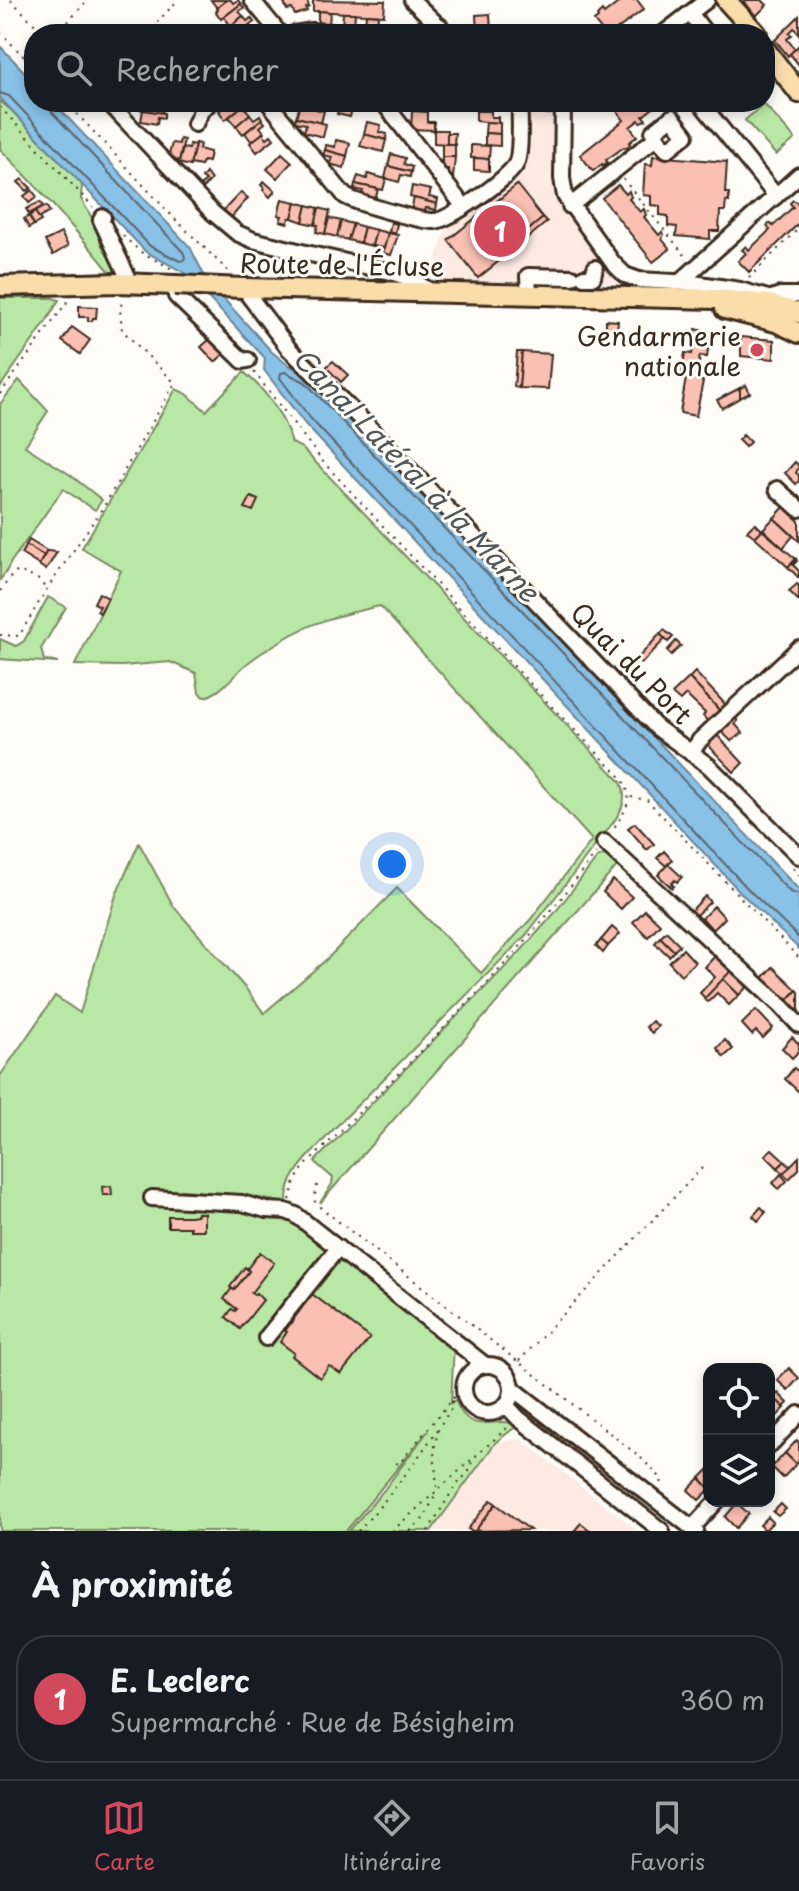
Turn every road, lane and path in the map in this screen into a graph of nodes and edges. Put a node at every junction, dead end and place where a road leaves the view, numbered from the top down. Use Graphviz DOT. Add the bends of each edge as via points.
graph roads {
  1 [pos="11,0"];
  2 [pos="88,0"];
  3 [pos="178,0"];
  4 [pos="252,0"];
  5 [pos="412,0"];
  6 [pos="707,0"];
  7 [pos="729,4"];
  8 [pos="690,13"];
  9 [pos="33,24"];
  10 [pos="66,24"];
  11 [pos="155,24"];
  12 [pos="272,24"];
  13 [pos="438,24"];
  14 [pos="676,24"];
  15 [pos="698,24"];
  16 [pos="741,24"];
  17 [pos="748,24"];
  18 [pos="0,32"];
  19 [pos="24,57"];
  20 [pos="775,63"];
  21 [pos="799,93"];
  22 [pos="75,112"];
  23 [pos="117,112"];
  24 [pos="201,112"];
  25 [pos="276,112"];
  26 [pos="391,112"];
  27 [pos="520,112"];
  28 [pos="567,112"];
  29 [pos="708,112"];
  30 [pos="195,124"];
  31 [pos="657,137"];
  32 [pos="616,169"];
  33 [pos="799,175"];
  34 [pos="776,196"];
  35 [pos="570,206"];
  36 [pos="464,207"];
  37 [pos="103,217"];
  38 [pos="799,228"];
  39 [pos="696,268"];
  40 [pos="578,274"];
  41 [pos="80,284"];
  42 [pos="131,284"];
  43 [pos="175,285"];
  44 [pos="0,286"];
  45 [pos="243,288"];
  46 [pos="682,290"];
  47 [pos="740,290"];
  48 [pos="433,292"];
  49 [pos="529,294"];
  50 [pos="763,300"];
  51 [pos="795,306"];
  52 [pos="799,333"];
  53 [pos="251,367"];
  54 [pos="0,394"];
  55 [pos="777,489"];
  56 [pos="799,509"];
  57 [pos="47,589"];
  58 [pos="0,591"];
  59 [pos="0,635"];
  60 [pos="799,648"];
  61 [pos="691,753"];
  62 [pos="630,797"];
  63 [pos="604,842"];
  64 [pos="799,856"];
  65 [pos="799,958"];
  66 [pos="799,1025"];
  67 [pos="703,1167"];
  68 [pos="317,1185"];
  69 [pos="152,1198"];
  70 [pos="292,1205"];
  71 [pos="338,1248"];
  72 [pos="266,1338"];
  73 [pos="518,1362"];
  74 [pos="485,1365"];
  75 [pos="512,1388"];
  76 [pos="458,1396"];
  77 [pos="506,1405"];
  78 [pos="799,1414"];
  79 [pos="518,1418"];
  80 [pos="438,1429"];
  81 [pos="775,1440"];
  82 [pos="472,1459"];
  83 [pos="396,1463"];
  84 [pos="437,1491"];
  85 [pos="657,1501"];
  86 [pos="712,1507"];
  87 [pos="694,1530"];
  88 [pos="358,1531"];
  89 [pos="392,1531"];
  90 [pos="410,1531"];
  91 [pos="428,1531"];
  92 [pos="662,1531"];
  1 -- 9 [label="path"];
  2 -- 10 [label="path"];
  3 -- 11 [label="path"];
  4 -- 12 [label="street"];
  5 -- 13 [label="street"];
  6 -- 8 [label="street"];
  7 -- 16 [label="main road"];
  7 -- 17 [label="main road"];
  8 -- 14 [label="street"];
  8 -- 15 [label="street"];
  18 -- 19 [label="path"];
  20 -- 21 [label="main road"];
  22 -- 45 [label="path"];
  23 -- 48 [label="street" via="237,233 391,272"];
  24 -- 30 [label="street"];
  25 -- 36 [label="street" via="338,190 352,200 430,221"];
  26 -- 36 [label="street"];
  27 -- 36 [label="street" via="518,161"];
  28 -- 35 [label="street" via="563,189"];
  29 -- 34 [label="street"];
  31 -- 32 [label="street"];
  32 -- 35 [label="street"];
  32 -- 39 [label="path"];
  33 -- 34 [label="street"];
  34 -- 39 [label="street"];
  35 -- 46 [label="street" via="625,275"];
  37 -- 42 [label="street"];
  38 -- 47 [label="path"];
  39 -- 46 [label="street"];
  40 -- 49 [label="street" via="528,276"];
  41 -- 42 [label="main road, Route de l'Écluse"];
  41 -- 44 [label="main road, Route de l'Écluse"];
  41 -- 54 [label="path"];
  42 -- 43 [label="main road, Route de l'Écluse"];
  42 -- 57 [label="path" via="120,309 122,330 175,383 104,506"];
  43 -- 45 [label="main road, Route de l'Écluse, bridge"];
  43 -- 53 [label="street" via="176,296"];
  45 -- 48 [label="main road, Route de l'Écluse"];
  45 -- 61 [label="street, Quai du Port" via="289,349 656,727"];
  46 -- 47 [label="street"];
  46 -- 49 [label="main road, Route de l'Écluse"];
  46 -- 50 [label="main road, Route de l'Écluse"];
  46 -- 52 [label="main road, Route de l'Écluse"];
  47 -- 50 [label="street"];
  48 -- 49 [label="main road, Route de l'Écluse"];
  50 -- 51 [label="main road, Route de l'Écluse"];
  53 -- 62 [label="path" via="324,463 620,776"];
  55 -- 56 [label="street"];
  57 -- 58 [label="path" via="19,571"];
  57 -- 59 [label="path" via="19,636"];
  60 -- 61 [label="street"];
  61 -- 64 [label="street, Quai du Port"];
  62 -- 63 [label="path"];
  62 -- 65 [label="path" via="647,800"];
  63 -- 66 [label="street"];
  63 -- 70 [label="path" via="499,971 304,1167 292,1187"];
  67 -- 73 [label="path"];
  68 -- 73 [label="path" via="316,1204"];
  69 -- 71 [label="street" via="286,1211"];
  71 -- 72 [label="street"];
  71 -- 74 [label="street"];
  73 -- 85 [label="path" via="662,1479"];
  74 -- 75 [label="street" via="503,1371"];
  74 -- 76 [label="street" via="469,1374"];
  75 -- 77 [label="street"];
  75 -- 85 [label="street"];
  76 -- 77 [label="street" via="480,1412"];
  76 -- 80 [label="path"];
  76 -- 83 [label="path"];
  77 -- 79 [label="street"];
  78 -- 81 [label="street"];
  79 -- 82 [label="path"];
  79 -- 92 [label="street"];
  80 -- 84 [label="path"];
  80 -- 88 [label="path"];
  82 -- 84 [label="path"];
  82 -- 91 [label="path" via="470,1470"];
  84 -- 89 [label="path"];
  84 -- 90 [label="path" via="424,1518"];
  85 -- 87 [label="street"];
  86 -- 87 [label="street"];
}
